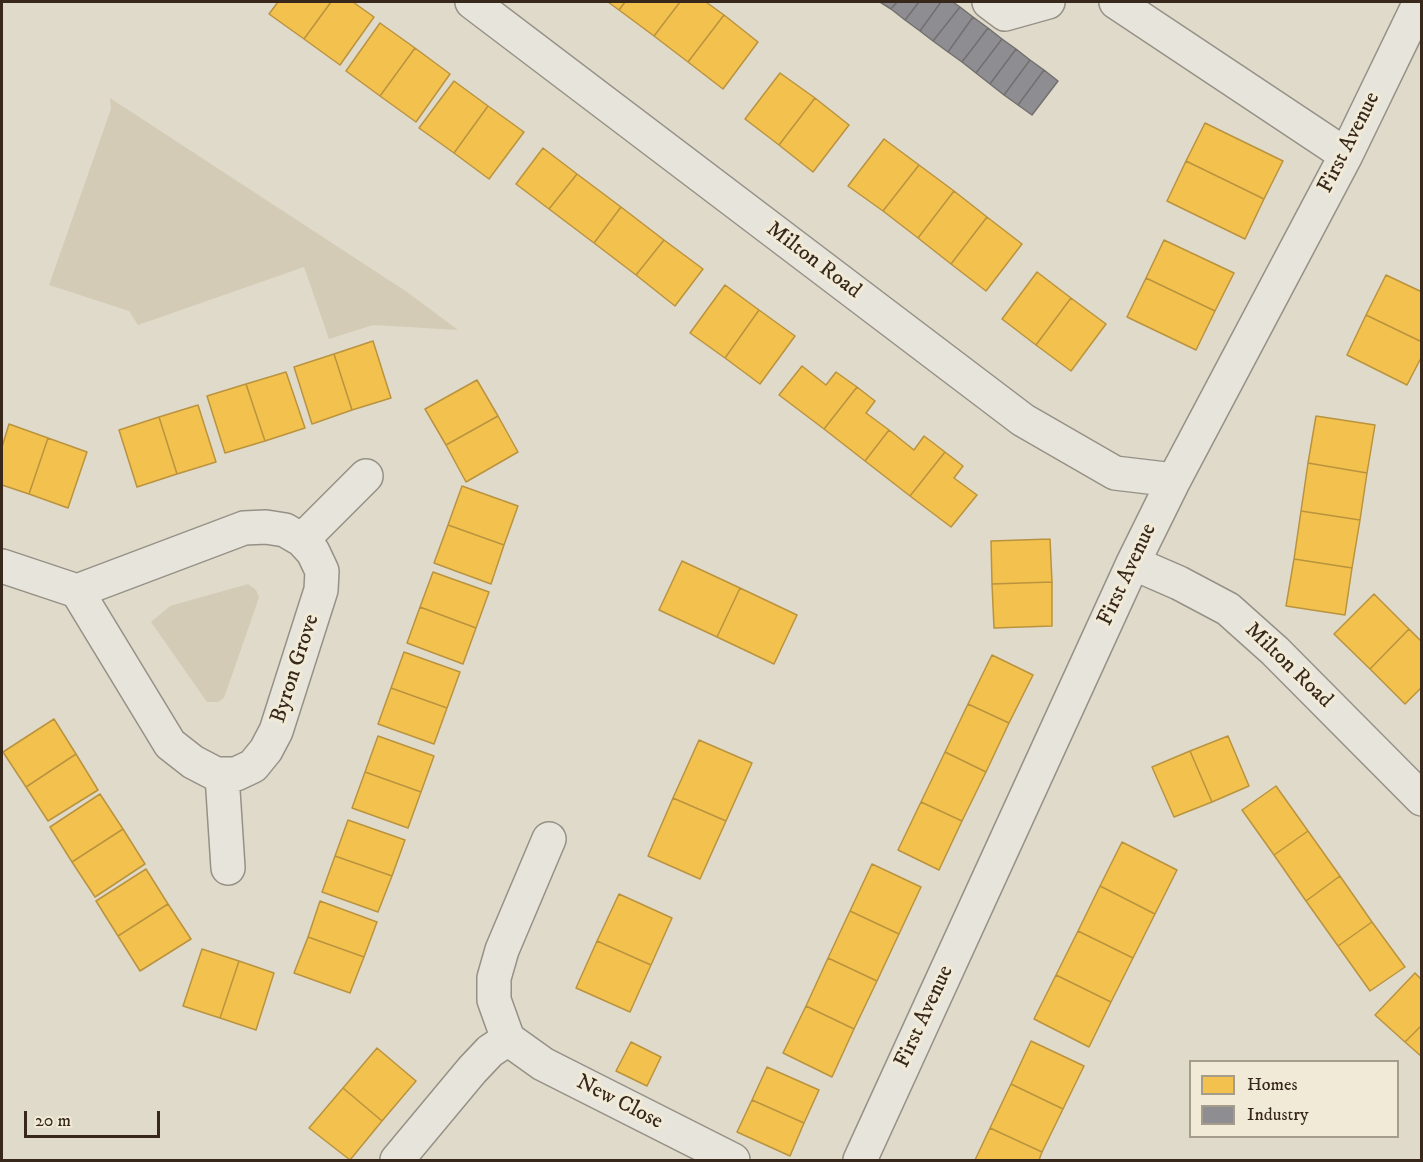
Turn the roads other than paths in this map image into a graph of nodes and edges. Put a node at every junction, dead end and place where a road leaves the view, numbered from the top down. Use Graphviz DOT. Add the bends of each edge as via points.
graph roads {
  1 [pos="472,2"];
  2 [pos="989,2"];
  3 [pos="1048,2"];
  4 [pos="1116,2"];
  5 [pos="1420,2"];
  6 [pos="1346,155"];
  7 [pos="366,476"];
  8 [pos="1174,480"];
  9 [pos="302,540"];
  10 [pos="1133,563"];
  11 [pos="2,566"];
  12 [pos="77,591"];
  13 [pos="222,775"];
  14 [pos="1422,799"];
  15 [pos="549,839"];
  16 [pos="228,868"];
  17 [pos="508,1039"];
  18 [pos="397,1161"];
  19 [pos="733,1161"];
  20 [pos="860,1161"];
  1 -- 8 [label="street, Milton Road" via="1023,420 1114,473"];
  2 -- 3 [label="street" via="1005,14"];
  4 -- 6 [label="street"];
  5 -- 6 [label="street, First Avenue"];
  6 -- 8 [label="street, First Avenue"];
  7 -- 9 [label="street"];
  8 -- 10 [label="street, First Avenue"];
  9 -- 12 [label="street" via="285,530 244,528"];
  9 -- 13 [label="street, Byron Grove" via="322,571 321,590 276,731 253,766"];
  10 -- 14 [label="street, Milton Road" via="1228,609"];
  10 -- 20 [label="street, First Avenue"];
  11 -- 12 [label="street"];
  12 -- 13 [label="street" via="170,744 193,762"];
  13 -- 16 [label="street"];
  15 -- 17 [label="street" via="494,978 494,1000"];
  17 -- 18 [label="street" via="478,1064"];
  17 -- 19 [label="street, New Close" via="543,1064"];
}
